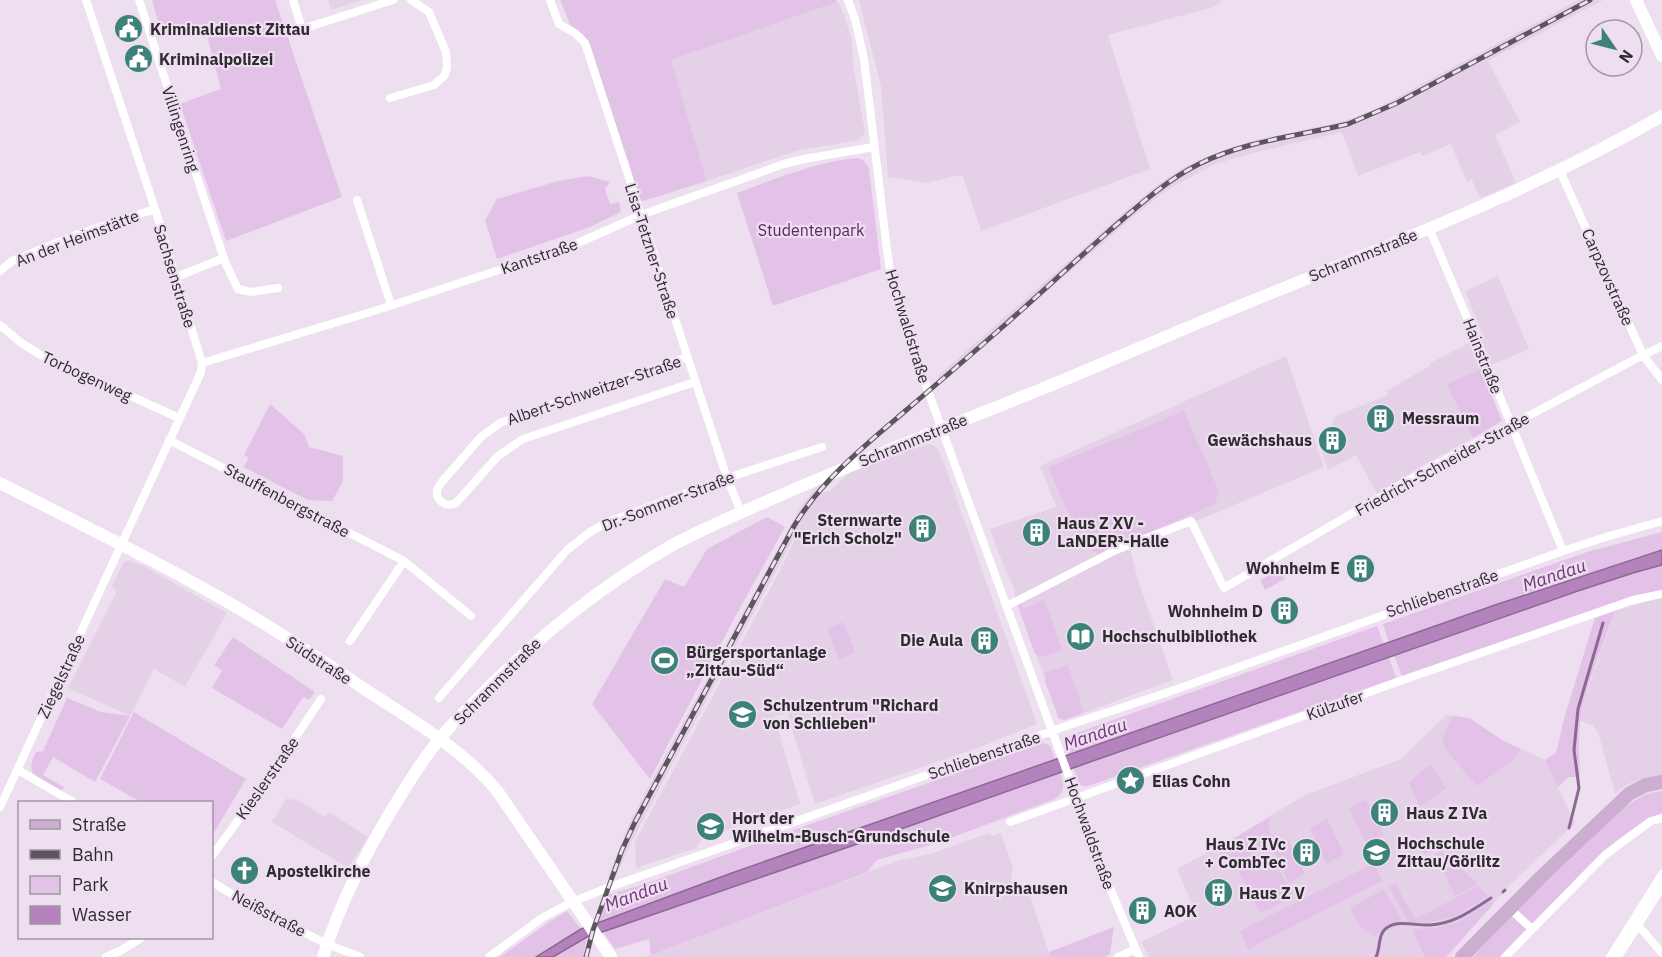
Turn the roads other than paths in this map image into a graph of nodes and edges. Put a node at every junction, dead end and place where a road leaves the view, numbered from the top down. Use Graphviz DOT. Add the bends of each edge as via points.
graph roads {
  1 [pos="86,0"];
  2 [pos="139,0"];
  3 [pos="293,0"];
  4 [pos="393,0"];
  5 [pos="411,0"];
  6 [pos="550,0"];
  7 [pos="848,0"];
  8 [pos="1636,0"];
  9 [pos="1662,57"];
  10 [pos="390,98"];
  11 [pos="1662,116"];
  12 [pos="874,147"];
  13 [pos="1560,171"];
  14 [pos="357,200"];
  15 [pos="155,209"];
  16 [pos="641,215"];
  17 [pos="1429,228"];
  18 [pos="224,258"];
  19 [pos="0,271"];
  20 [pos="176,277"];
  21 [pos="278,288"];
  22 [pos="391,305"];
  23 [pos="0,325"];
  24 [pos="1662,346"];
  25 [pos="1643,355"];
  26 [pos="687,357"];
  27 [pos="202,363"];
  28 [pos="1662,380"];
  29 [pos="695,382"];
  30 [pos="179,418"];
  31 [pos="1511,426"];
  32 [pos="942,429"];
  33 [pos="169,440"];
  34 [pos="822,447"];
  35 [pos="727,478"];
  36 [pos="0,483"];
  37 [pos="741,512"];
  38 [pos="1662,521"];
  39 [pos="122,544"];
  40 [pos="1563,551"];
  41 [pos="404,561"];
  42 [pos="1662,594"];
  43 [pos="1007,606"];
  44 [pos="471,616"];
  45 [pos="350,641"];
  46 [pos="439,698"];
  47 [pos="321,699"];
  48 [pos="1053,731"];
  49 [pos="439,738"];
  50 [pos="18,770"];
  51 [pos="1662,782"];
  52 [pos="1076,797"];
  53 [pos="71,801"];
  54 [pos="0,807"];
  55 [pos="1662,818"];
  56 [pos="1010,822"];
  57 [pos="213,855"];
  58 [pos="1662,874"];
  59 [pos="213,883"];
  60 [pos="1662,887"];
  61 [pos="575,905"];
  62 [pos="1509,908"];
  63 [pos="1636,923"];
  64 [pos="1532,929"];
  65 [pos="139,939"];
  66 [pos="327,944"];
  67 [pos="1137,953"];
  68 [pos="1662,953"];
  69 [pos="609,954"];
  70 [pos="106,957"];
  71 [pos="323,957"];
  72 [pos="360,957"];
  73 [pos="489,957"];
  74 [pos="1118,957"];
  75 [pos="1462,957"];
  76 [pos="1505,957"];
  77 [pos="1610,957"];
  78 [pos="1618,957"];
  1 -- 15 [label="street, Sachsenstraße"];
  2 -- 18 [label="street, Villingenring"];
  3 -- 4 [label="street" via="302,29"];
  5 -- 10 [label="street" via="429,12 446,52 447,68 434,85"];
  6 -- 16 [label="street, Lisa-Tetzner-Straße" via="559,24 585,44"];
  7 -- 12 [label="street, Hochwaldstraße" via="864,59"];
  8 -- 9 [label="main road"];
  11 -- 13 [label="main road, Schrammstraße"];
  12 -- 16 [label="street, Kantstraße" via="784,164"];
  12 -- 32 [label="street, Hochwaldstraße" via="892,284"];
  13 -- 17 [label="main road, Schrammstraße"];
  13 -- 25 [label="street, Carpzovstraße"];
  14 -- 22 [label="street"];
  15 -- 19 [label="street, An der Heimstätte" via="12,261"];
  15 -- 20 [label="street, Sachsenstraße"];
  16 -- 22 [label="street, Kantstraße" via="569,247"];
  16 -- 26 [label="street, Lisa-Tetzner-Straße"];
  17 -- 31 [label="street, Hainstraße"];
  17 -- 32 [label="main road, Schrammstraße"];
  18 -- 20 [label="street"];
  18 -- 21 [label="street, Villingenring" via="238,289 251,292"];
  20 -- 27 [label="street, Sachsenstraße"];
  22 -- 27 [label="street, Kantstraße"];
  23 -- 30 [label="street, Torbogenweg" via="39,354"];
  24 -- 25 [label="street, Friedrich-Schneider-Straße"];
  25 -- 28 [label="street, Carpzovstraße"];
  25 -- 31 [label="street, Friedrich-Schneider-Straße"];
  26 -- 29 [label="street, Lisa-Tetzner-Straße"];
  26 -- 29 [label="street, Albert-Schweitzer-Straße" via="500,423 481,437 440,484 437,496 447,505 456,503 498,456 523,440"];
  27 -- 30 [label="street"];
  29 -- 35 [label="street, Lisa-Tetzner-Straße"];
  30 -- 33 [label="street"];
  31 -- 40 [label="street, Hainstraße"];
  31 -- 43 [label="street, Friedrich-Schneider-Straße" via="1423,472 1224,588 1191,521 1116,550"];
  32 -- 37 [label="main road, Schrammstraße"];
  32 -- 43 [label="street, Hochwaldstraße"];
  33 -- 39 [label="street"];
  33 -- 41 [label="street, Stauffenbergstraße"];
  34 -- 35 [label="street, Dr.-Sommer-Straße"];
  35 -- 37 [label="street, Lisa-Tetzner-Straße"];
  35 -- 46 [label="street, Dr.-Sommer-Straße" via="590,532 567,550"];
  36 -- 39 [label="main road, Südstraße"];
  37 -- 49 [label="main road, Schrammstraße" via="671,546 604,588 530,647"];
  38 -- 40 [label="street, Schliebenstraße"];
  39 -- 49 [label="main road, Südstraße" via="241,610"];
  39 -- 50 [label="street, Ziegelstraße"];
  40 -- 48 [label="street, Schliebenstraße"];
  41 -- 44 [label="street, Stauffenbergstraße"];
  41 -- 45 [label="street"];
  42 -- 52 [label="street, Külzufer" via="1633,600"];
  43 -- 48 [label="street, Hochwaldstraße"];
  47 -- 57 [label="street, Kieslerstraße"];
  48 -- 52 [label="street, Hochwaldstraße"];
  48 -- 61 [label="street, Schliebenstraße" via="684,860"];
  49 -- 61 [label="main road, Südstraße" via="498,792"];
  49 -- 66 [label="main road, Schrammstraße" via="373,839"];
  50 -- 53 [label="street"];
  50 -- 54 [label="street, Ziegelstraße"];
  51 -- 62 [label="main road" via="1630,793"];
  52 -- 56 [label="street, Külzufer"];
  52 -- 67 [label="street, Hochwaldstraße"];
  55 -- 64 [label="street" via="1651,821 1605,855"];
  58 -- 63 [label="street"];
  59 -- 66 [label="street, Neißstraße"];
  60 -- 63 [label="street"];
  61 -- 69 [label="main road, Südstraße"];
  61 -- 73 [label="street, Schliebenstraße" via="542,918"];
  62 -- 64 [label="street"];
  62 -- 75 [label="main road"];
  63 -- 68 [label="street"];
  63 -- 77 [label="street"];
  63 -- 78 [label="street"];
  64 -- 76 [label="street"];
  65 -- 70 [label="street"];
  66 -- 71 [label="main road, Schrammstraße"];
  66 -- 72 [label="street, Neißstraße"];
  67 -- 74 [label="street"];
}
